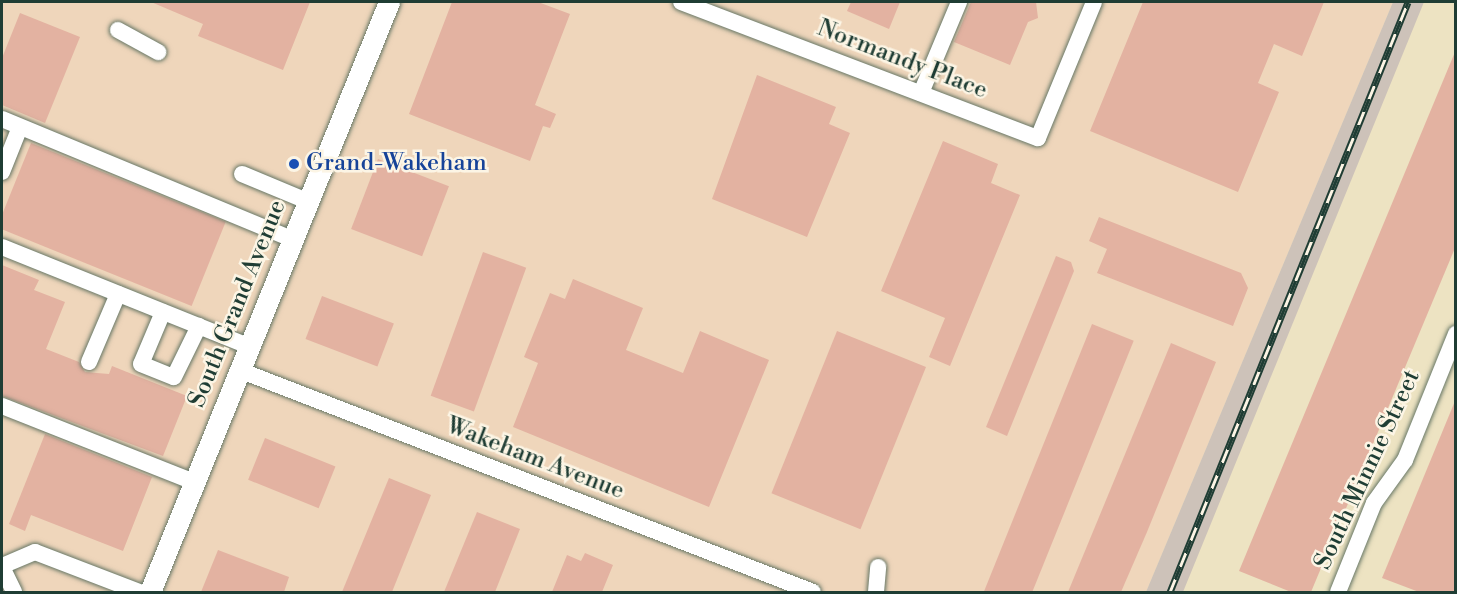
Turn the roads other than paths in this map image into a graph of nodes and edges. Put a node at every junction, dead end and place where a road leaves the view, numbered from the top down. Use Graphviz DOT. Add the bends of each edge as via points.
graph roads {
  1 [pos="389,2"];
  2 [pos="681,2"];
  3 [pos="959,2"];
  4 [pos="1094,2"];
  5 [pos="118,30"];
  6 [pos="158,52"];
  7 [pos="921,93"];
  8 [pos="2,119"];
  9 [pos="20,127"];
  10 [pos="2,172"];
  11 [pos="242,174"];
  12 [pos="307,201"];
  13 [pos="292,239"];
  14 [pos="2,247"];
  15 [pos="118,294"];
  16 [pos="162,312"];
  17 [pos="199,326"];
  18 [pos="1455,334"];
  19 [pos="248,346"];
  20 [pos="89,362"];
  21 [pos="239,370"];
  22 [pos="2,406"];
  23 [pos="194,482"];
  24 [pos="2,566"];
  25 [pos="878,567"];
  26 [pos="14,592"];
  27 [pos="139,592"];
  28 [pos="150,592"];
  29 [pos="813,592"];
  30 [pos="876,592"];
  31 [pos="1338,592"];
  1 -- 12 [label="main road, South Grand Avenue"];
  2 -- 7 [label="street, Normandy Place"];
  3 -- 7 [label="street"];
  4 -- 7 [label="street, Normandy Place" via="1038,138"];
  5 -- 6 [label="street"];
  8 -- 9 [label="street"];
  9 -- 10 [label="street"];
  9 -- 13 [label="street"];
  11 -- 12 [label="street"];
  12 -- 13 [label="main road, South Grand Avenue"];
  13 -- 19 [label="main road, South Grand Avenue"];
  14 -- 15 [label="street"];
  15 -- 16 [label="street"];
  15 -- 20 [label="street"];
  16 -- 17 [label="street"];
  16 -- 17 [label="street" via="141,364 174,377"];
  17 -- 19 [label="street"];
  18 -- 31 [label="street, South Minnie Street" via="1405,460 1374,503"];
  19 -- 21 [label="main road, South Grand Avenue"];
  21 -- 23 [label="main road, South Grand Avenue"];
  21 -- 29 [label="street, Wakeham Avenue"];
  22 -- 23 [label="street"];
  23 -- 28 [label="main road, South Grand Avenue"];
  24 -- 26 [label="street"];
  24 -- 27 [label="street" via="36,552"];
  25 -- 30 [label="street"];
}
